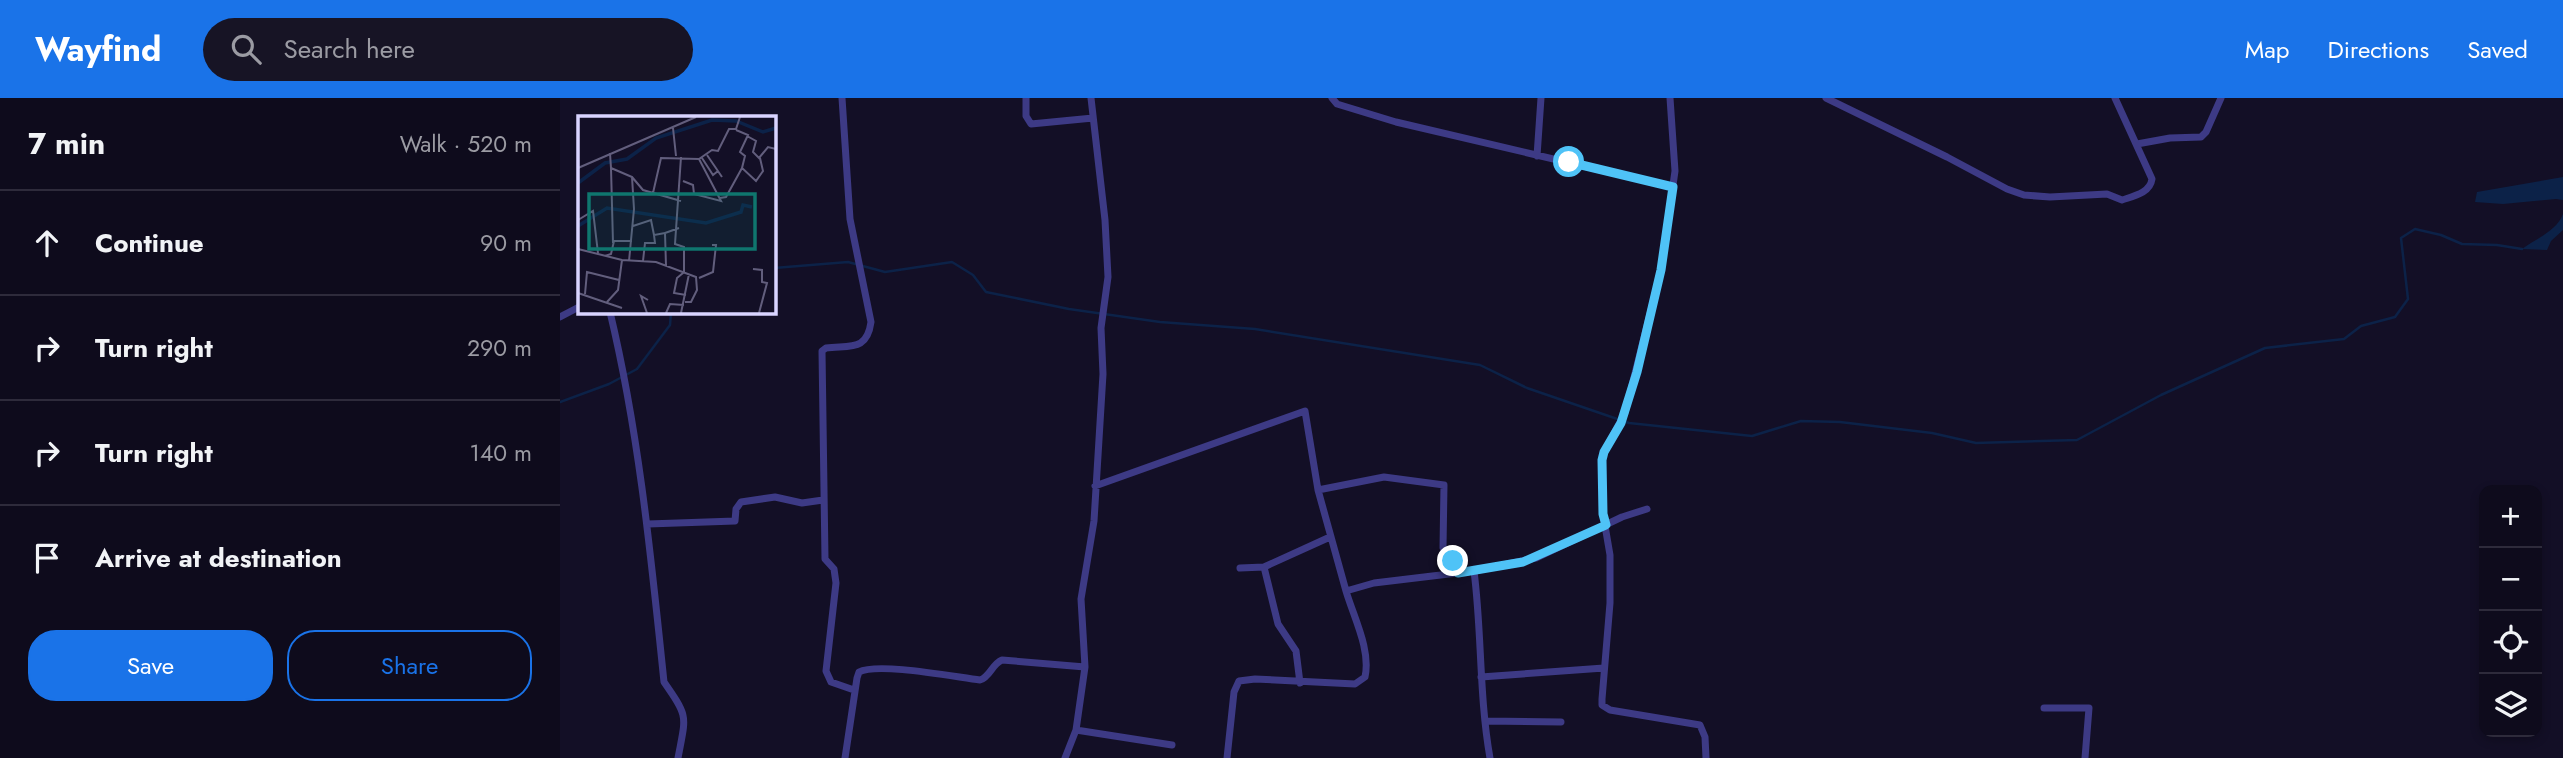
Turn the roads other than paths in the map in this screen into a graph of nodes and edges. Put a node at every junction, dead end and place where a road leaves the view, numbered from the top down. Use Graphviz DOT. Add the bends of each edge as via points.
graph roads {
  1 [pos="842,98"];
  2 [pos="1026,98"];
  3 [pos="1091,98"];
  4 [pos="1332,98"];
  5 [pos="1541,98"];
  6 [pos="1670,98"];
  7 [pos="1826,98"];
  8 [pos="2115,98"];
  9 [pos="2221,98"];
  10 [pos="1093,118"];
  11 [pos="2137,144"];
  12 [pos="1537,156"];
  13 [pos="1673,187"];
  14 [pos="578,308"];
  15 [pos="610,313"];
  16 [pos="560,317"];
  17 [pos="1095,486"];
  18 [pos="1318,490"];
  19 [pos="823,500"];
  20 [pos="1647,509"];
  21 [pos="648,524"];
  22 [pos="1606,525"];
  23 [pos="1330,537"];
  24 [pos="1264,566"];
  25 [pos="1240,568"];
  26 [pos="1474,570"];
  27 [pos="1458,573"];
  28 [pos="1346,592"];
  29 [pos="1086,667"];
  30 [pos="1604,668"];
  31 [pos="1481,677"];
  32 [pos="1300,683"];
  33 [pos="855,690"];
  34 [pos="2044,708"];
  35 [pos="1485,721"];
  36 [pos="1561,722"];
  37 [pos="1076,730"];
  38 [pos="1172,745"];
  39 [pos="678,758"];
  40 [pos="845,758"];
  41 [pos="1065,758"];
  42 [pos="1227,758"];
  43 [pos="1490,758"];
  44 [pos="1706,758"];
  45 [pos="2085,758"];
  1 -- 19 [label="street" via="850,219 871,322 863,343 822,351"];
  2 -- 10 [label="street" via="1031,124"];
  3 -- 10 [label="street"];
  4 -- 12 [label="street" via="1337,104 1396,122"];
  5 -- 12 [label="street"];
  6 -- 13 [label="street"];
  7 -- 11 [label="street" via="2024,195 2098,193 2122,200 2134,196 2150,187 2152,178"];
  8 -- 11 [label="street"];
  9 -- 11 [label="street" via="2201,137"];
  10 -- 17 [label="street" via="1108,277 1101,328"];
  12 -- 13 [label="street"];
  13 -- 22 [label="street" via="1661,270 1625,413 1602,460"];
  14 -- 16 [label="street"];
  15 -- 21 [label="street" via="627,386"];
  17 -- 18 [label="street" via="1306,411"];
  17 -- 29 [label="street" via="1081,598"];
  18 -- 23 [label="street"];
  18 -- 27 [label="street" via="1384,477 1444,485 1443,548"];
  19 -- 21 [label="street" via="802,503 775,497 741,502 735,521"];
  19 -- 33 [label="street" via="825,559 834,569 836,583 825,671 831,682"];
  20 -- 22 [label="street"];
  21 -- 39 [label="street" via="664,682 679,702 685,722"];
  22 -- 26 [label="street" via="1536,558"];
  22 -- 30 [label="street" via="1610,603"];
  23 -- 24 [label="street"];
  23 -- 28 [label="street"];
  24 -- 25 [label="street"];
  24 -- 32 [label="street" via="1278,624 1296,651"];
  26 -- 27 [label="street"];
  26 -- 31 [label="street"];
  27 -- 28 [label="street" via="1374,583"];
  28 -- 32 [label="street" via="1360,634 1365,677 1355,684"];
  29 -- 33 [label="street" via="1002,660 980,680 863,669"];
  29 -- 37 [label="street"];
  30 -- 31 [label="street"];
  30 -- 44 [label="street" via="1602,705 1700,725"];
  31 -- 35 [label="street"];
  32 -- 42 [label="street" via="1239,681"];
  33 -- 40 [label="street"];
  34 -- 45 [label="street" via="2089,708"];
  35 -- 36 [label="street"];
  35 -- 43 [label="street"];
  37 -- 38 [label="street"];
  37 -- 41 [label="street"];
}
